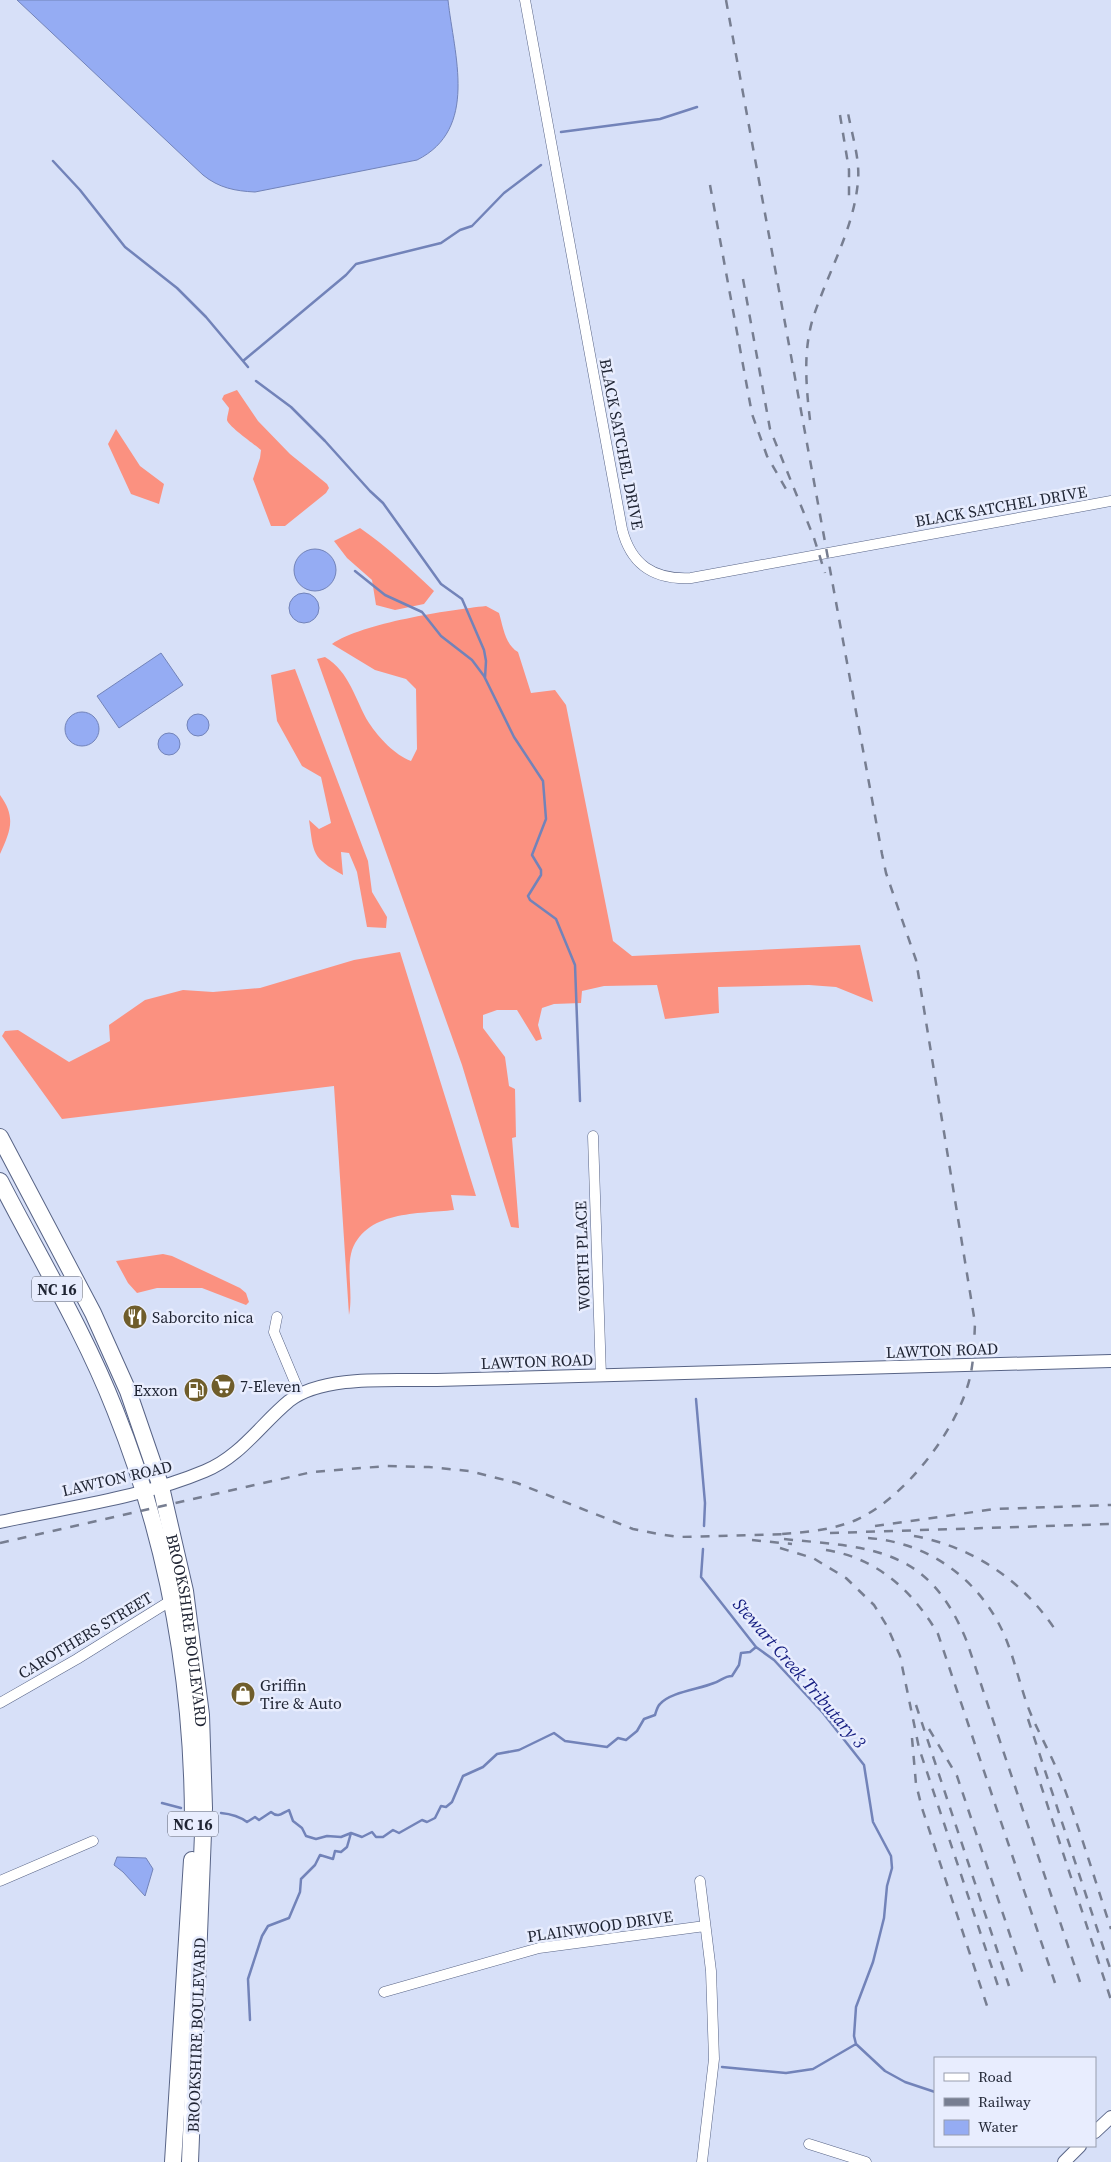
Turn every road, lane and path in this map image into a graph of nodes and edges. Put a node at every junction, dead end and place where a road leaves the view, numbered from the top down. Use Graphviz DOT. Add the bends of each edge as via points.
graph roads {
  1 [pos="525,0"];
  2 [pos="1111,501"];
  3 [pos="593,1136"];
  4 [pos="0,1137"];
  5 [pos="0,1181"];
  6 [pos="277,1317"];
  7 [pos="1111,1361"];
  8 [pos="601,1376"];
  9 [pos="300,1394"];
  10 [pos="161,1487"];
  11 [pos="143,1491"];
  12 [pos="0,1522"];
  13 [pos="179,1596"];
  14 [pos="0,1703"];
  15 [pos="92,1841"];
  16 [pos="700,1881"];
  17 [pos="0,1882"];
  18 [pos="705,1926"];
  19 [pos="384,1992"];
  20 [pos="1111,2117"];
  21 [pos="1096,2131"];
  22 [pos="809,2144"];
  23 [pos="1079,2147"];
  24 [pos="855,2160"];
  25 [pos="173,2162"];
  26 [pos="190,2162"];
  27 [pos="702,2162"];
  28 [pos="866,2162"];
  29 [pos="1064,2162"];
  1 -- 2 [label="street, BLACK SATCHEL DRIVE" via="622,529 627,547 641,564 669,578 691,578"];
  3 -- 8 [label="street, WORTH PLACE"];
  4 -- 10 [label="highway, BROOKSHIRE BOULEVARD / NC 16" via="112,1353"];
  5 -- 11 [label="highway, BROOKSHIRE BOULEVARD / NC 16" via="97,1368 116,1411"];
  6 -- 9 [label="street" via="274,1332"];
  7 -- 8 [label="street, LAWTON ROAD"];
  8 -- 9 [label="street, LAWTON ROAD" via="346,1383"];
  9 -- 10 [label="street, LAWTON ROAD" via="219,1464"];
  10 -- 11 [label="street, LAWTON ROAD"];
  10 -- 13 [label="highway, BROOKSHIRE BOULEVARD / NC 16"];
  11 -- 12 [label="street, LAWTON ROAD"];
  11 -- 13 [label="highway, BROOKSHIRE BOULEVARD / NC 16"];
  13 -- 14 [label="street, CAROTHERS STREET"];
  13 -- 25 [label="highway, BROOKSHIRE BOULEVARD / NC 16" via="193,1806"];
  13 -- 26 [label="highway, BROOKSHIRE BOULEVARD / NC 16" via="201,1714 204,1808"];
  15 -- 17 [label="street"];
  16 -- 18 [label="street"];
  18 -- 19 [label="street, PLAINWOOD DRIVE" via="533,1949"];
  18 -- 27 [label="street" via="711,1972 714,2059"];
  20 -- 21 [label="street"];
  22 -- 24 [label="street"];
  23 -- 29 [label="street"];
  24 -- 28 [label="street"];
}
